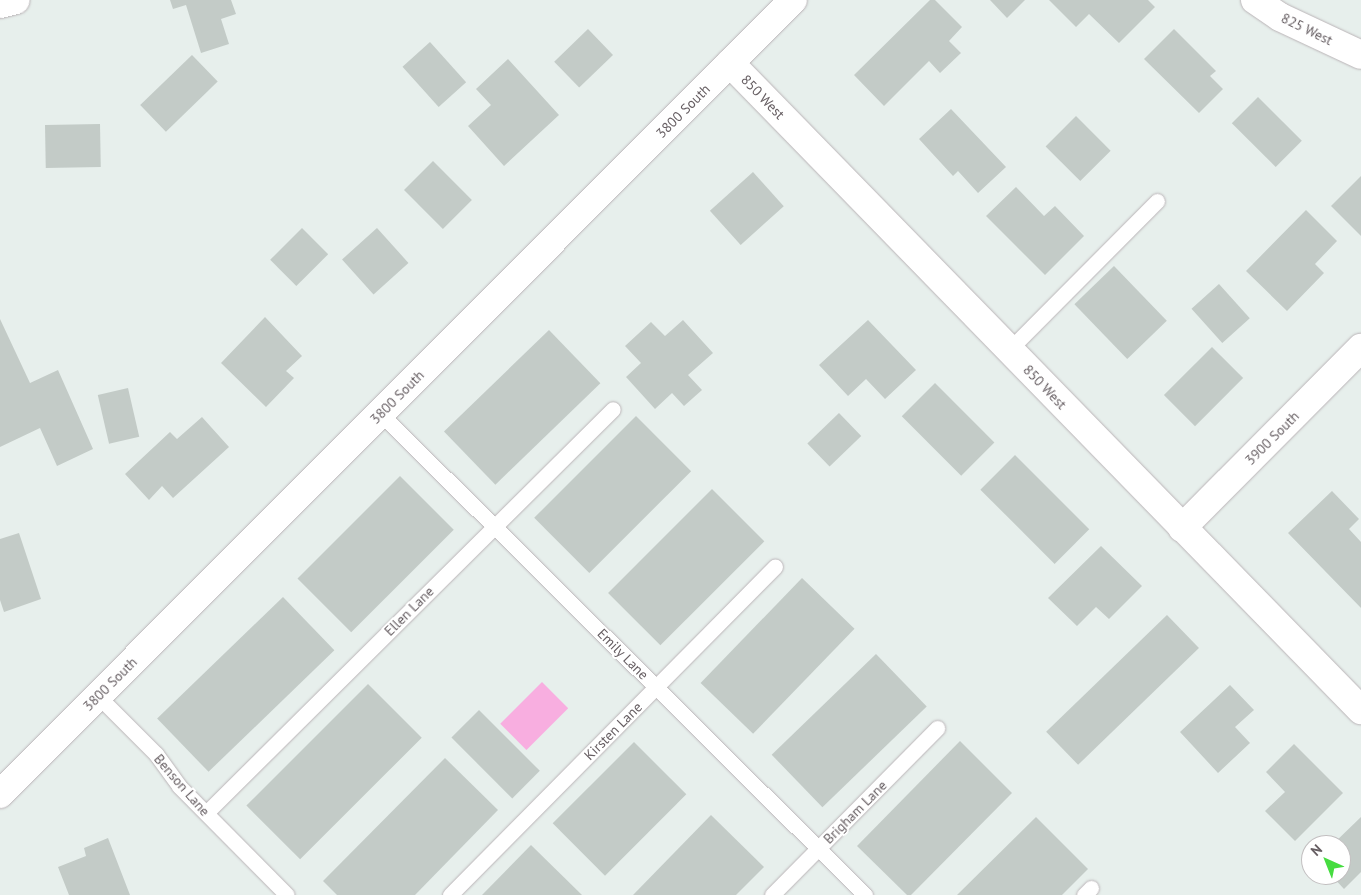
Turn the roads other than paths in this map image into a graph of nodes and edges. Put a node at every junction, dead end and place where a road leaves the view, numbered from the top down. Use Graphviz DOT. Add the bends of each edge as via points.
graph roads {
  1 [pos="16,0"];
  2 [pos="793,0"];
  3 [pos="1255,0"];
  4 [pos="0,4"];
  5 [pos="1361,56"];
  6 [pos="730,63"];
  7 [pos="1156,201"];
  8 [pos="1361,348"];
  9 [pos="1009,350"];
  10 [pos="613,409"];
  11 [pos="380,413"];
  12 [pos="495,527"];
  13 [pos="1182,528"];
  14 [pos="775,567"];
  15 [pos="656,687"];
  16 [pos="98,696"];
  17 [pos="1361,710"];
  18 [pos="937,728"];
  19 [pos="0,794"];
  20 [pos="206,813"];
  21 [pos="818,848"];
  22 [pos="287,895"];
  23 [pos="450,895"];
  24 [pos="772,895"];
  25 [pos="866,895"];
  1 -- 4 [label="street"];
  2 -- 6 [label="street, 3800 South"];
  3 -- 5 [label="street, 825 West" via="1280,17"];
  6 -- 9 [label="street, 850 West"];
  6 -- 11 [label="street, 3800 South"];
  7 -- 9 [label="lane"];
  8 -- 13 [label="street, 3900 South"];
  9 -- 13 [label="street, 850 West"];
  10 -- 12 [label="lane, Ellen Lane"];
  11 -- 12 [label="lane, Emily Lane"];
  11 -- 16 [label="street, 3800 South"];
  12 -- 15 [label="lane, Emily Lane"];
  12 -- 20 [label="lane, Ellen Lane"];
  13 -- 17 [label="street, 850 West"];
  14 -- 15 [label="lane, Kirsten Lane"];
  15 -- 21 [label="lane, Emily Lane"];
  15 -- 23 [label="lane, Kirsten Lane"];
  16 -- 19 [label="street, 3800 South"];
  16 -- 20 [label="lane, Benson Lane" via="156,754 179,786"];
  18 -- 21 [label="lane, Brigham Lane"];
  20 -- 22 [label="lane, Benson Lane"];
  21 -- 24 [label="lane, Brigham Lane"];
  21 -- 25 [label="lane, Emily Lane"];
}
